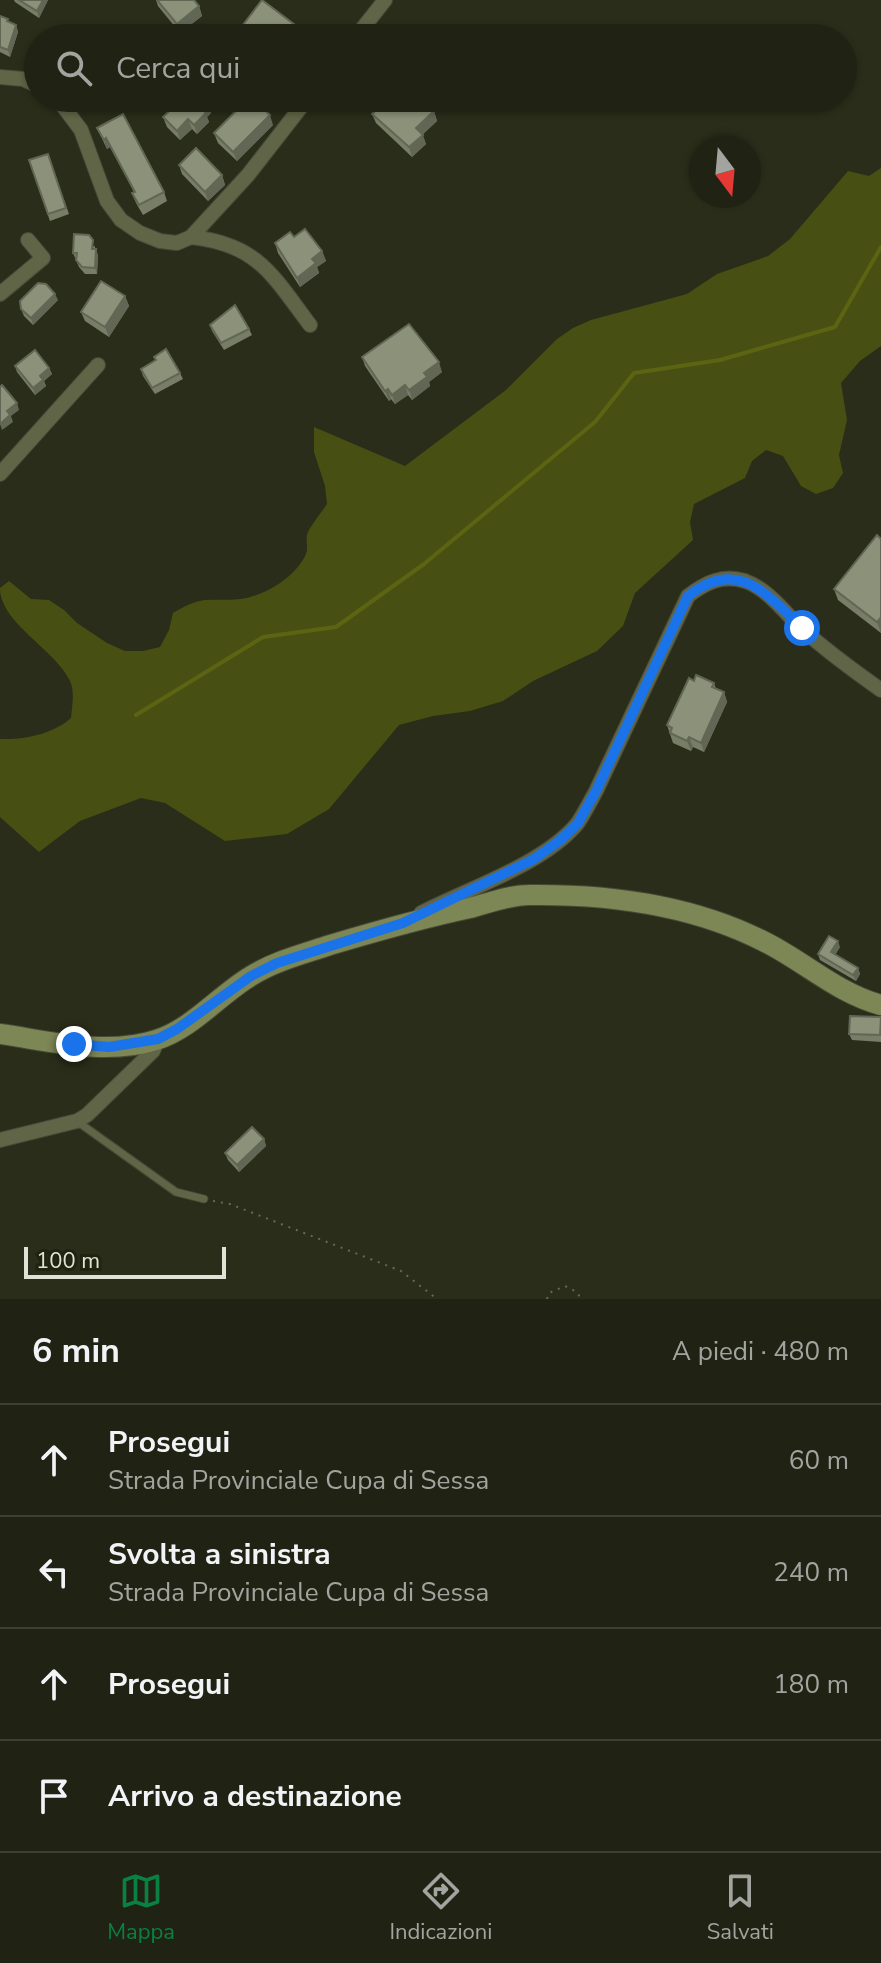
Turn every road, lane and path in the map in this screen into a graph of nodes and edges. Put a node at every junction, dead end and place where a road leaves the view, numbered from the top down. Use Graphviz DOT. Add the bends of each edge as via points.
graph roads {
  1 [pos="385,0"];
  2 [pos="366,24"];
  3 [pos="0,77"];
  4 [pos="24,79"];
  5 [pos="68,112"];
  6 [pos="297,112"];
  7 [pos="191,237"];
  8 [pos="28,240"];
  9 [pos="0,294"];
  10 [pos="310,325"];
  11 [pos="98,365"];
  12 [pos="0,474"];
  13 [pos="881,690"];
  14 [pos="403,923"];
  15 [pos="881,1005"];
  16 [pos="0,1034"];
  17 [pos="158,1039"];
  18 [pos="77,1121"];
  19 [pos="0,1140"];
  20 [pos="204,1199"];
  21 [pos="437,1299"];
  22 [pos="547,1299"];
  23 [pos="581,1299"];
  1 -- 2 [label="street"];
  3 -- 4 [label="street"];
  5 -- 7 [label="street" via="81,130 107,201 121,220 160,241 177,243"];
  6 -- 7 [label="street"];
  7 -- 10 [label="street" via="253,256"];
  8 -- 9 [label="street" via="43,258"];
  11 -- 12 [label="street"];
  13 -- 14 [label="street" via="746,582 706,582 688,596 578,823 534,859"];
  14 -- 15 [label="street" via="525,895 629,901 729,925 859,999"];
  14 -- 17 [label="street" via="277,963"];
  16 -- 17 [label="street" via="109,1047"];
  17 -- 18 [label="street" via="153,1051"];
  18 -- 19 [label="street"];
  18 -- 20 [label="lane" via="176,1192"];
  20 -- 21 [label="path" via="401,1271"];
  22 -- 23 [label="path" via="565,1286"];
}
